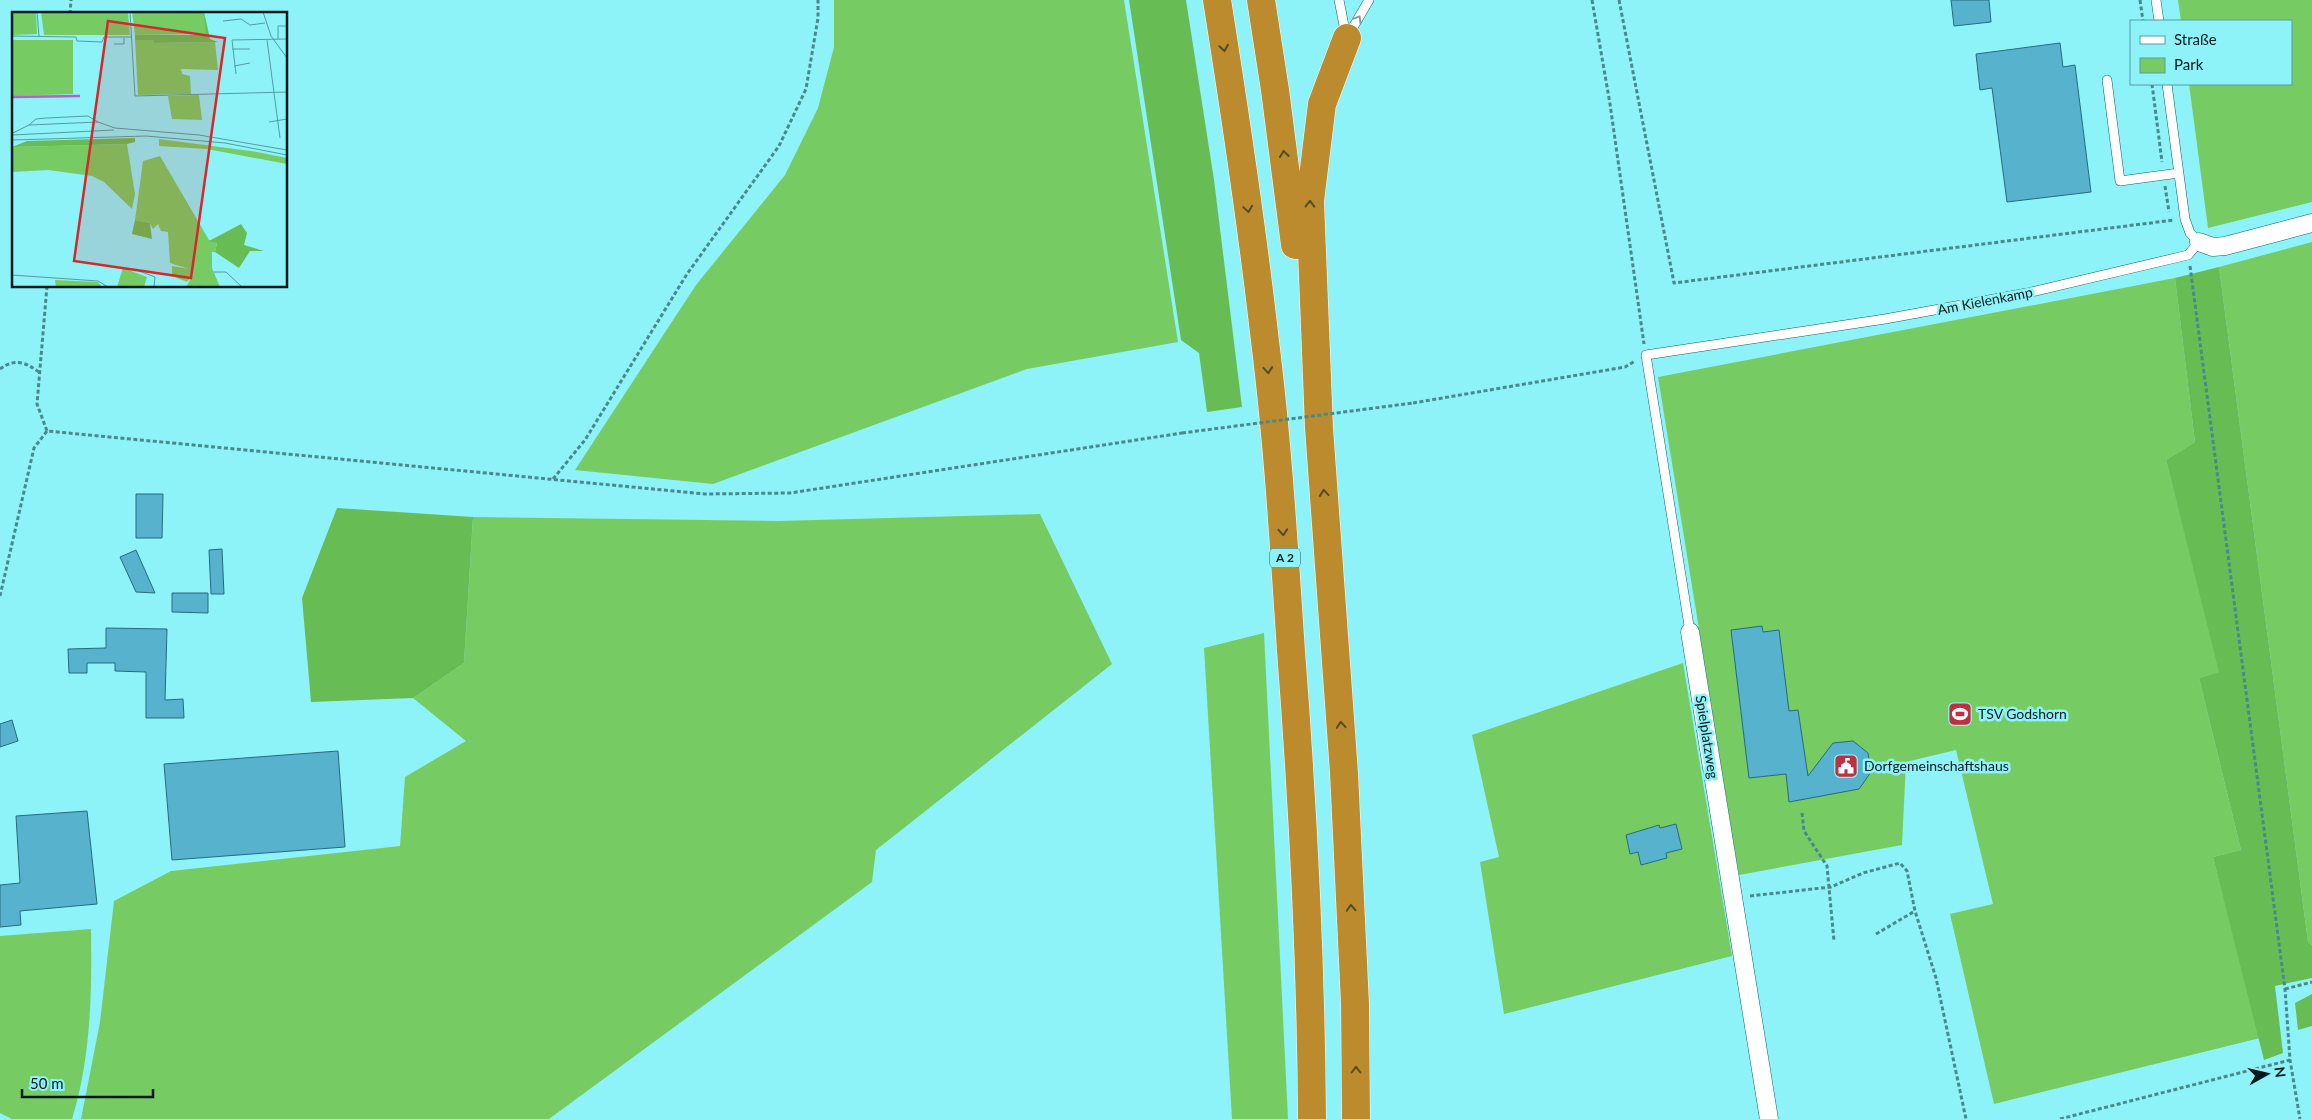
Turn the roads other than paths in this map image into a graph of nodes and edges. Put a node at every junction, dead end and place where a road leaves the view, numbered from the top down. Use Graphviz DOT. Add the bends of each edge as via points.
graph roads {
  1 [pos="1216,0"];
  2 [pos="1260,0"];
  3 [pos="1339,0"];
  4 [pos="1369,0"];
  5 [pos="2156,0"];
  6 [pos="2159,20"];
  7 [pos="1347,38"];
  8 [pos="2107,80"];
  9 [pos="2167,85"];
  10 [pos="2179,174"];
  11 [pos="2312,223"];
  12 [pos="2193,249"];
  13 [pos="1646,356"];
  14 [pos="1319,428"];
  15 [pos="1690,632"];
  16 [pos="1312,1119"];
  17 [pos="1356,1119"];
  18 [pos="1769,1119"];
  1 -- 16 [label="highway, A 2, one-way" via="1266,342 1282,513 1301,787 1311,1008"];
  14 -- 2 [label="highway, one-way" via="1275,90"];
  3 -- 7 [label="lane"];
  7 -- 4 [label="lane, one-way"];
  5 -- 6 [label="lane"];
  14 -- 7 [label="highway, one-way" via="1310,201 1322,104"];
  8 -- 10 [label="lane" via="2120,181"];
  9 -- 10 [label="lane"];
  10 -- 12 [label="lane"];
  11 -- 12 [label="street, Am Kielenkamp" via="2225,246"];
  12 -- 13 [label="lane, Am Kielenkamp" via="2027,293 1884,320"];
  13 -- 15 [label="lane, Spielplatzweg"];
  17 -- 14 [label="highway, one-way" via="1355,1004 1344,774"];
  15 -- 18 [label="street, Spielplatzweg"];
}
